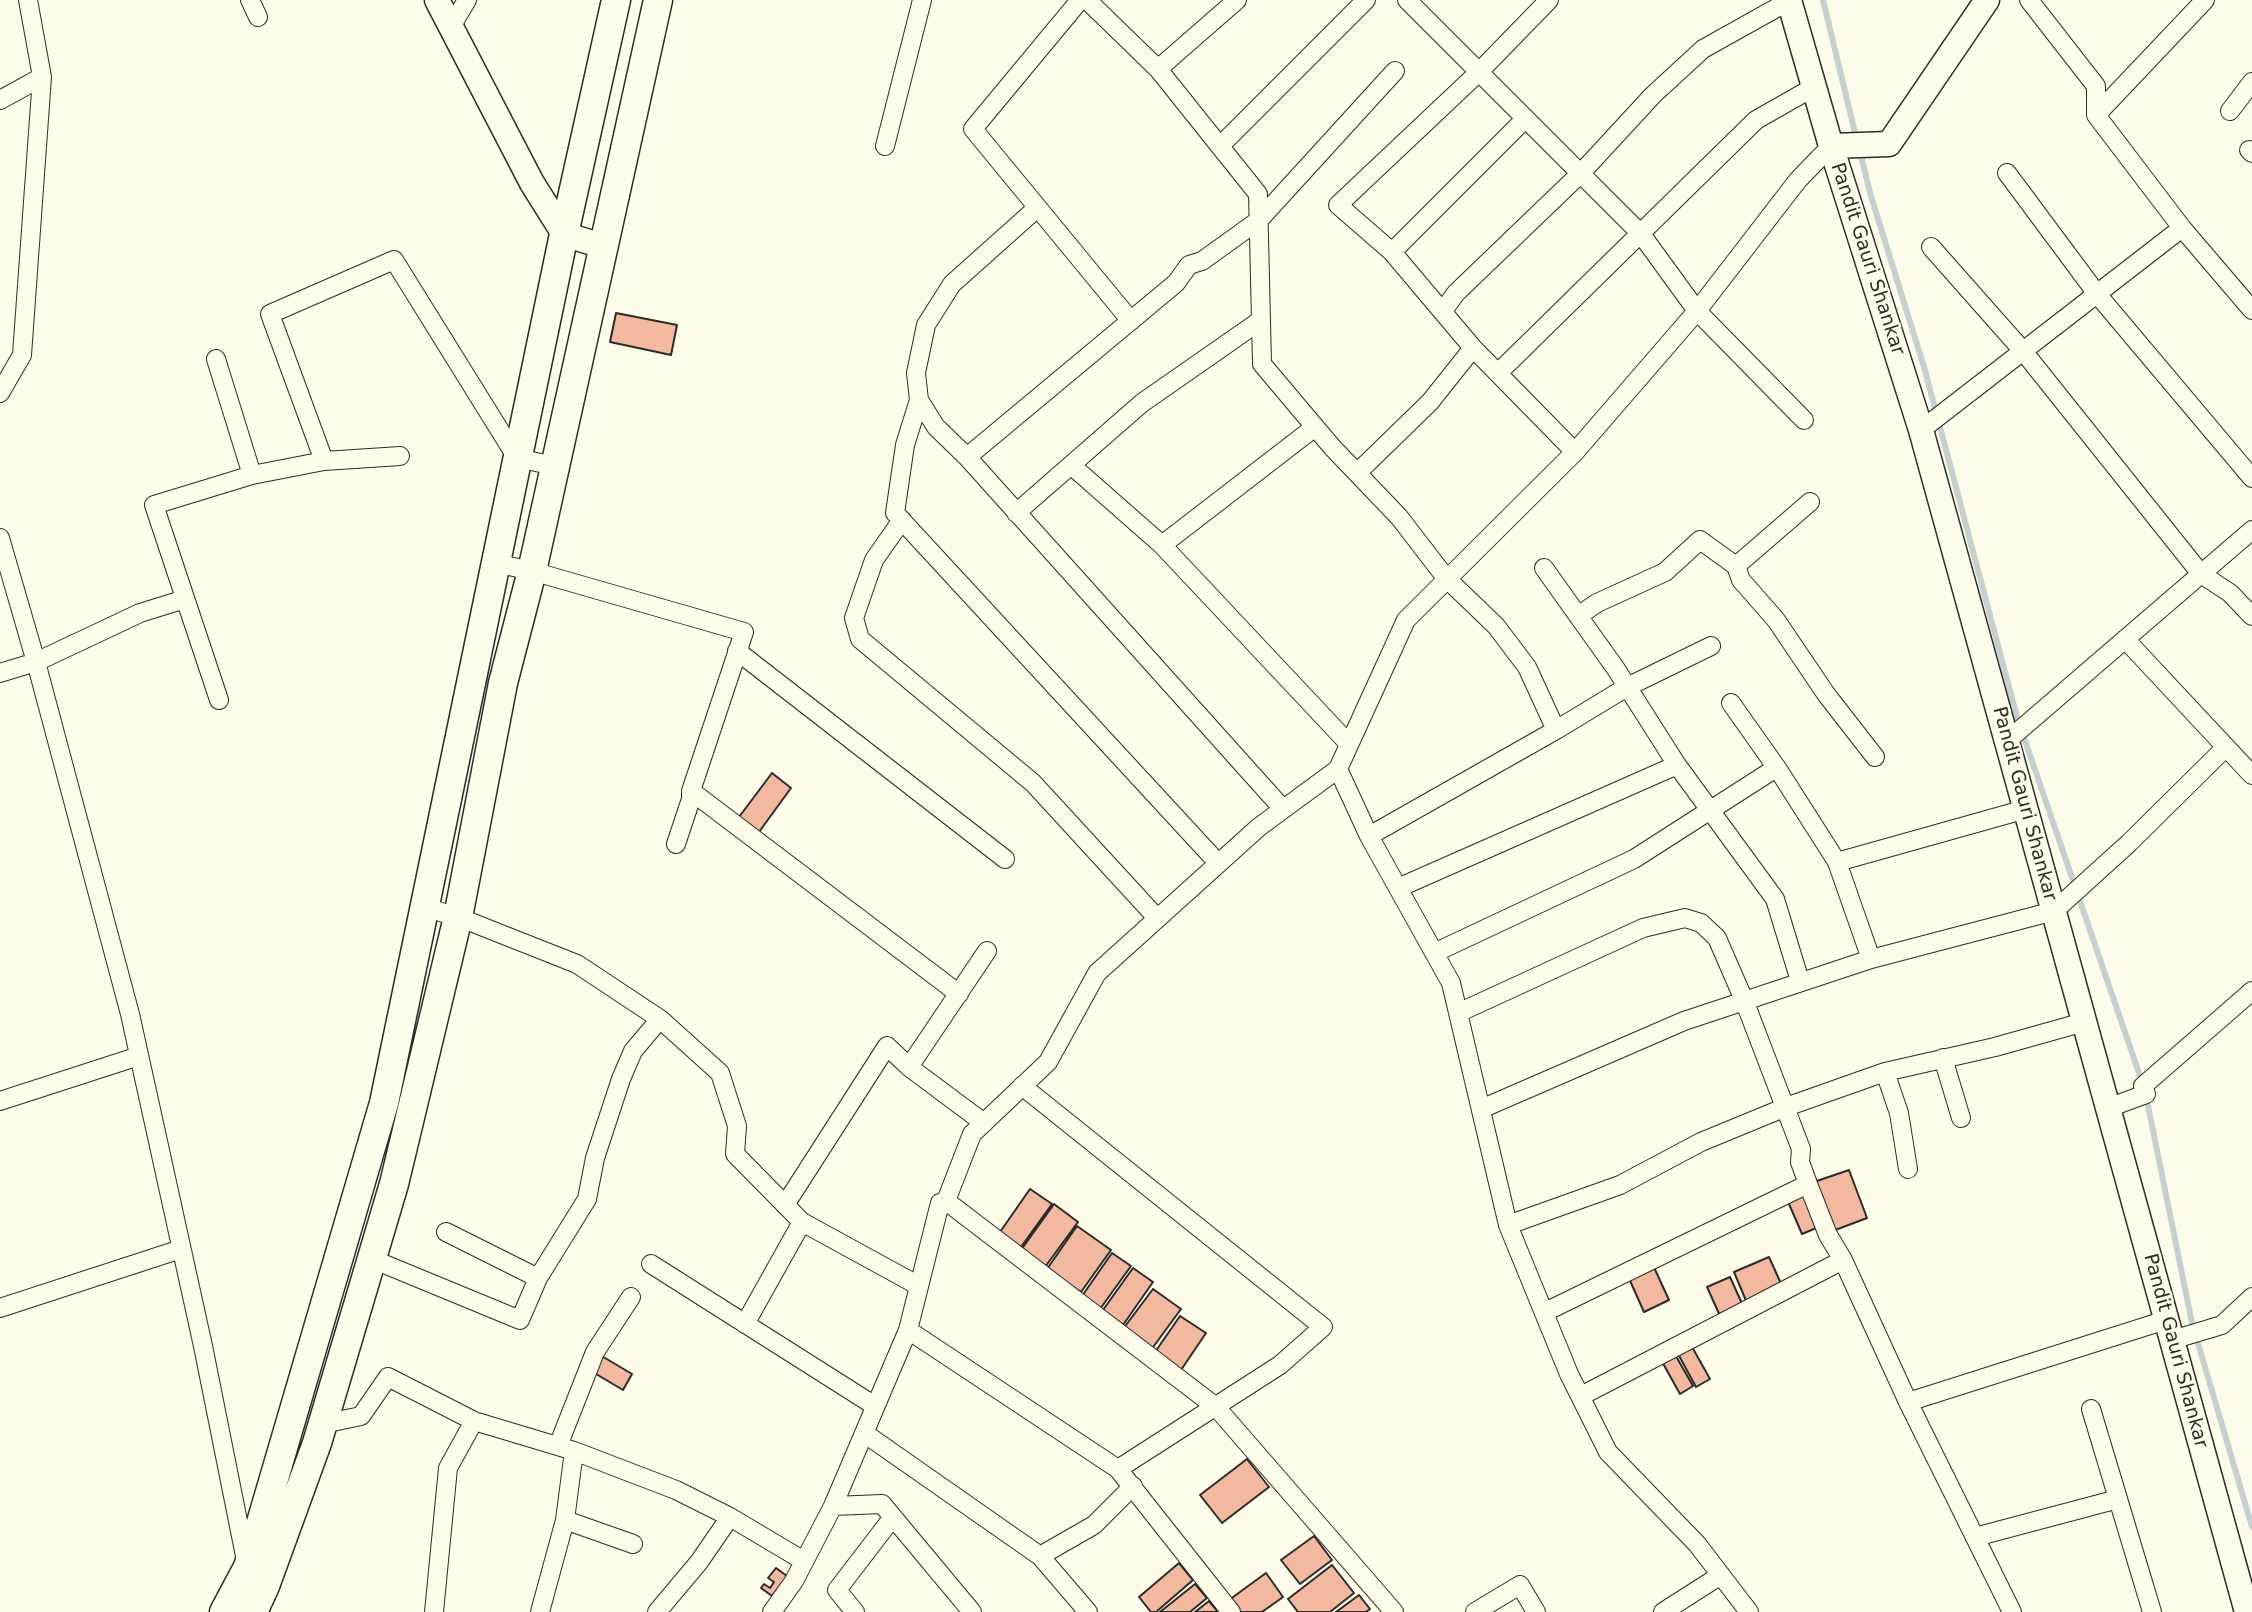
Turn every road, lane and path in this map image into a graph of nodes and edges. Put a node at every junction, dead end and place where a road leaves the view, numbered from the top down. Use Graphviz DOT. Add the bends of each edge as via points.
graph roads {
  1 [pos="28,0"];
  2 [pos="250,0"];
  3 [pos="437,0"];
  4 [pos="467,0"];
  5 [pos="616,0"];
  6 [pos="658,0"];
  7 [pos="922,0"];
  8 [pos="1080,0"];
  9 [pos="1087,0"];
  10 [pos="1237,0"];
  11 [pos="1366,0"];
  12 [pos="1407,0"];
  13 [pos="1549,0"];
  14 [pos="1789,0"];
  15 [pos="1987,0"];
  16 [pos="2029,0"];
  17 [pos="2205,0"];
  18 [pos="258,17"];
  19 [pos="451,27"];
  20 [pos="1158,69"];
  21 [pos="1395,71"];
  22 [pos="1479,72"];
  23 [pos="43,77"];
  24 [pos="2252,82"];
  25 [pos="1814,87"];
  26 [pos="0,100"];
  27 [pos="2230,111"];
  28 [pos="2096,115"];
  29 [pos="1525,119"];
  30 [pos="885,146"];
  31 [pos="1220,146"];
  32 [pos="1831,146"];
  33 [pos="1581,173"];
  34 [pos="2007,173"];
  35 [pos="1037,208"];
  36 [pos="1259,220"];
  37 [pos="2182,228"];
  38 [pos="564,234"];
  39 [pos="1641,234"];
  40 [pos="605,247"];
  41 [pos="1931,247"];
  42 [pos="1392,253"];
  43 [pos="2097,294"];
  44 [pos="2252,310"];
  45 [pos="1697,311"];
  46 [pos="1443,312"];
  47 [pos="1261,320"];
  48 [pos="1131,321"];
  49 [pos="1473,348"];
  50 [pos="2023,352"];
  51 [pos="216,359"];
  52 [pos="1499,373"];
  53 [pos="0,393"];
  54 [pos="919,400"];
  55 [pos="1804,420"];
  56 [pos="1315,427"];
  57 [pos="1922,430"];
  58 [pos="1574,452"];
  59 [pos="400,456"];
  60 [pos="967,457"];
  61 [pos="517,458"];
  62 [pos="324,461"];
  63 [pos="1071,465"];
  64 [pos="555,466"];
  65 [pos="1357,473"];
  66 [pos="252,475"];
  67 [pos="2252,478"];
  68 [pos="1811,502"];
  69 [pos="1016,513"];
  70 [pos="902,520"];
  71 [pos="2252,530"];
  72 [pos="0,538"];
  73 [pos="1162,545"];
  74 [pos="495,563"];
  75 [pos="1736,566"];
  76 [pos="1544,568"];
  77 [pos="532,570"];
  78 [pos="2201,574"];
  79 [pos="1447,578"];
  80 [pos="185,599"];
  81 [pos="1578,616"];
  82 [pos="2252,616"];
  83 [pos="2125,639"];
  84 [pos="1712,646"];
  85 [pos="737,651"];
  86 [pos="36,662"];
  87 [pos="0,673"];
  88 [pos="1627,687"];
  89 [pos="219,701"];
  90 [pos="1731,703"];
  91 [pos="1556,730"];
  92 [pos="2007,741"];
  93 [pos="1349,744"];
  94 [pos="2225,748"];
  95 [pos="1875,757"];
  96 [pos="1677,765"];
  97 [pos="1776,768"];
  98 [pos="1338,769"];
  99 [pos="2252,775"];
  100 [pos="691,791"];
  101 [pos="1283,809"];
  102 [pos="1709,809"];
  103 [pos="2026,809"];
  104 [pos="1369,836"];
  105 [pos="676,844"];
  106 [pos="1005,859"];
  107 [pos="1837,862"];
  108 [pos="1218,863"];
  109 [pos="1398,888"];
  110 [pos="425,907"];
  111 [pos="2054,911"];
  112 [pos="458,917"];
  113 [pos="1157,918"];
  114 [pos="988,951"];
  115 [pos="1434,953"];
  116 [pos="1871,959"];
  117 [pos="1800,981"];
  118 [pos="2252,991"];
  119 [pos="959,994"];
  120 [pos="1744,1000"];
  121 [pos="1458,1013"];
  122 [pos="660,1019"];
  123 [pos="2084,1022"];
  124 [pos="139,1056"];
  125 [pos="1943,1058"];
  126 [pos="909,1067"];
  127 [pos="1885,1072"];
  128 [pos="1022,1086"];
  129 [pos="0,1101"];
  130 [pos="1786,1107"];
  131 [pos="2108,1108"];
  132 [pos="1481,1109"];
  133 [pos="1961,1118"];
  134 [pos="984,1123"];
  135 [pos="1908,1169"];
  136 [pos="1808,1184"];
  137 [pos="946,1201"];
  138 [pos="785,1205"];
  139 [pos="802,1222"];
  140 [pos="1508,1225"];
  141 [pos="446,1231"];
  142 [pos="181,1249"];
  143 [pos="1843,1260"];
  144 [pos="651,1264"];
  145 [pos="368,1271"];
  146 [pos="334,1273"];
  147 [pos="538,1278"];
  148 [pos="919,1286"];
  149 [pos="631,1297"];
  150 [pos="2252,1297"];
  151 [pos="0,1308"];
  152 [pos="1545,1312"];
  153 [pos="746,1324"];
  154 [pos="908,1330"];
  155 [pos="2173,1332"];
  156 [pos="1581,1396"];
  157 [pos="1909,1402"];
  158 [pos="875,1406"];
  159 [pos="1216,1406"];
  160 [pos="2091,1409"];
  161 [pos="474,1421"];
  162 [pos="323,1424"];
  163 [pos="864,1433"];
  164 [pos="566,1449"];
  165 [pos="1118,1469"];
  166 [pos="1133,1486"];
  167 [pos="2118,1499"];
  168 [pos="832,1506"];
  169 [pos="730,1517"];
  170 [pos="893,1517"];
  171 [pos="565,1520"];
  172 [pos="1975,1537"];
  173 [pos="633,1544"];
  174 [pos="1040,1556"];
  175 [pos="804,1561"];
  176 [pos="1721,1575"];
  177 [pos="256,1576"];
  178 [pos="224,1612"];
  179 [pos="253,1612"];
  180 [pos="434,1612"];
  181 [pos="540,1612"];
  182 [pos="657,1612"];
  183 [pos="772,1612"];
  184 [pos="855,1612"];
  185 [pos="972,1612"];
  186 [pos="1088,1612"];
  187 [pos="1231,1612"];
  188 [pos="1394,1612"];
  189 [pos="1475,1612"];
  190 [pos="1536,1612"];
  191 [pos="1663,1612"];
  192 [pos="1749,1612"];
  193 [pos="2012,1612"];
  194 [pos="2152,1612"];
  195 [pos="2246,1612"];
  1 -- 23 [label="street"];
  2 -- 18 [label="street"];
  3 -- 19 [label="street"];
  4 -- 19 [label="street"];
  5 -- 38 [label="main road"];
  6 -- 40 [label="main road"];
  7 -- 30 [label="street"];
  8 -- 35 [label="street" via="973,129"];
  9 -- 20 [label="street"];
  10 -- 20 [label="street"];
  11 -- 31 [label="street"];
  12 -- 22 [label="street"];
  13 -- 22 [label="street"];
  14 -- 25 [label="street, Pandit Gauri Shankar"];
  14 -- 33 [label="street" via="1703,49 1653,94"];
  15 -- 32 [label="street" via="1889,144"];
  16 -- 28 [label="street" via="2096,86"];
  17 -- 28 [label="street"];
  19 -- 38 [label="street" via="532,183"];
  20 -- 31 [label="street"];
  21 -- 36 [label="street"];
  22 -- 29 [label="street"];
  22 -- 42 [label="street" via="1338,205"];
  23 -- 26 [label="street"];
  23 -- 53 [label="street" via="22,355"];
  24 -- 27 [label="street"];
  25 -- 32 [label="street, Pandit Gauri Shankar"];
  25 -- 39 [label="street" via="1756,120"];
  28 -- 37 [label="street"];
  29 -- 33 [label="street"];
  29 -- 42 [label="street"];
  31 -- 36 [label="street" via="1258,194"];
  32 -- 45 [label="street" via="1798,180"];
  32 -- 57 [label="street, Pandit Gauri Shankar"];
  33 -- 39 [label="street"];
  33 -- 46 [label="street" via="1456,293"];
  34 -- 43 [label="street"];
  35 -- 48 [label="street"];
  35 -- 54 [label="street" via="952,284 926,325 916,373"];
  36 -- 47 [label="street"];
  36 -- 48 [label="street" via="1202,261 1189,265 1176,283"];
  37 -- 43 [label="street"];
  37 -- 44 [label="street"];
  38 -- 40 [label="street"];
  38 -- 61 [label="main road"];
  39 -- 45 [label="street"];
  39 -- 52 [label="street"];
  40 -- 64 [label="main road"];
  41 -- 50 [label="street"];
  42 -- 46 [label="street"];
  43 -- 50 [label="street"];
  43 -- 67 [label="street"];
  45 -- 55 [label="street"];
  45 -- 58 [label="street"];
  46 -- 49 [label="street"];
  47 -- 56 [label="street" via="1262,364"];
  47 -- 63 [label="street" via="1142,403"];
  48 -- 60 [label="street"];
  49 -- 52 [label="street"];
  49 -- 65 [label="street" via="1430,402"];
  50 -- 57 [label="street"];
  50 -- 78 [label="street"];
  51 -- 66 [label="street"];
  52 -- 58 [label="street"];
  54 -- 60 [label="street" via="936,427"];
  54 -- 70 [label="street" via="905,445 895,513"];
  56 -- 65 [label="street"];
  56 -- 73 [label="street"];
  57 -- 92 [label="street, Pandit Gauri Shankar"];
  58 -- 79 [label="street"];
  59 -- 62 [label="street"];
  60 -- 69 [label="street"];
  61 -- 62 [label="street" via="394,260 270,314"];
  61 -- 64 [label="street"];
  61 -- 74 [label="main road"];
  62 -- 66 [label="street"];
  63 -- 69 [label="street"];
  63 -- 73 [label="street"];
  64 -- 77 [label="main road"];
  65 -- 79 [label="street"];
  66 -- 80 [label="street" via="154,505"];
  68 -- 75 [label="street"];
  69 -- 101 [label="street"];
  70 -- 108 [label="street"];
  70 -- 113 [label="street" via="874,560 855,618 860,639 1033,783"];
  71 -- 78 [label="street"];
  72 -- 86 [label="street"];
  73 -- 93 [label="street"];
  74 -- 77 [label="street"];
  74 -- 110 [label="main road"];
  75 -- 81 [label="street" via="1700,540 1665,572"];
  75 -- 95 [label="street" via="1741,580 1776,620"];
  76 -- 81 [label="street"];
  77 -- 85 [label="street" via="744,632"];
  77 -- 112 [label="main road" via="503,683"];
  78 -- 82 [label="street" via="2230,593"];
  78 -- 83 [label="street"];
  79 -- 91 [label="street" via="1496,626 1527,667"];
  79 -- 93 [label="street" via="1406,620"];
  80 -- 86 [label="street" via="140,613"];
  80 -- 89 [label="street"];
  81 -- 88 [label="street"];
  83 -- 92 [label="street"];
  83 -- 94 [label="street"];
  84 -- 88 [label="street"];
  85 -- 100 [label="street"];
  85 -- 106 [label="street"];
  86 -- 87 [label="street"];
  86 -- 124 [label="street"];
  88 -- 91 [label="street"];
  88 -- 96 [label="street"];
  90 -- 97 [label="street"];
  91 -- 104 [label="street"];
  92 -- 103 [label="street, Pandit Gauri Shankar"];
  93 -- 98 [label="street"];
  94 -- 99 [label="street"];
  94 -- 111 [label="street"];
  96 -- 102 [label="street"];
  96 -- 109 [label="street"];
  97 -- 102 [label="street"];
  97 -- 107 [label="street"];
  98 -- 101 [label="street"];
  98 -- 104 [label="street"];
  100 -- 105 [label="street"];
  100 -- 119 [label="street"];
  101 -- 108 [label="street"];
  102 -- 115 [label="street" via="1634,859"];
  102 -- 117 [label="street" via="1775,899"];
  103 -- 107 [label="street"];
  103 -- 111 [label="street, Pandit Gauri Shankar"];
  104 -- 109 [label="street"];
  107 -- 116 [label="street"];
  108 -- 113 [label="street"];
  109 -- 115 [label="street"];
  110 -- 112 [label="street"];
  110 -- 146 [label="main road" via="384,1103"];
  111 -- 116 [label="street"];
  111 -- 123 [label="street, Pandit Gauri Shankar"];
  112 -- 122 [label="street" via="577,964"];
  112 -- 145 [label="main road" via="394,1184"];
  113 -- 128 [label="street" via="1097,973 1048,1062"];
  114 -- 119 [label="street"];
  115 -- 121 [label="street" via="1451,983"];
  116 -- 117 [label="street"];
  117 -- 120 [label="street"];
  118 -- 131 [label="street" via="2143,1086 2146,1094"];
  119 -- 126 [label="street"];
  120 -- 121 [label="street" via="1717,938 1701,923 1685,918 1643,928"];
  120 -- 130 [label="street"];
  120 -- 132 [label="street" via="1684,1021"];
  121 -- 132 [label="street"];
  122 -- 138 [label="street" via="720,1073 737,1126 735,1154"];
  122 -- 147 [label="street" via="633,1051 595,1158 587,1199"];
  123 -- 125 [label="street"];
  123 -- 131 [label="street, Pandit Gauri Shankar"];
  124 -- 129 [label="street"];
  124 -- 142 [label="street"];
  125 -- 127 [label="street"];
  125 -- 133 [label="street"];
  126 -- 134 [label="street"];
  126 -- 138 [label="street" via="887,1046"];
  127 -- 130 [label="street"];
  127 -- 135 [label="street" via="1899,1113"];
  128 -- 134 [label="street"];
  128 -- 159 [label="street" via="1323,1327 1280,1365"];
  130 -- 136 [label="street"];
  130 -- 140 [label="street" via="1701,1142 1620,1185"];
  131 -- 155 [label="street, Pandit Gauri Shankar"];
  132 -- 140 [label="street"];
  134 -- 137 [label="street" via="972,1134"];
  136 -- 143 [label="street"];
  136 -- 152 [label="street"];
  137 -- 148 [label="street" via="940,1203"];
  137 -- 159 [label="street"];
  138 -- 139 [label="street"];
  139 -- 148 [label="street"];
  139 -- 153 [label="street"];
  140 -- 152 [label="street"];
  141 -- 147 [label="street"];
  142 -- 151 [label="street"];
  142 -- 177 [label="street"];
  143 -- 156 [label="street"];
  143 -- 157 [label="street"];
  144 -- 153 [label="street"];
  145 -- 146 [label="main road"];
  145 -- 147 [label="street" via="520,1320"];
  145 -- 162 [label="main road"];
  146 -- 177 [label="main road"];
  148 -- 154 [label="street"];
  149 -- 164 [label="street" via="595,1352"];
  150 -- 155 [label="street" via="2222,1325"];
  152 -- 156 [label="street"];
  153 -- 158 [label="street"];
  154 -- 158 [label="street"];
  154 -- 165 [label="street"];
  155 -- 157 [label="street"];
  155 -- 195 [label="street, Pandit Gauri Shankar"];
  156 -- 176 [label="street" via="1608,1452"];
  157 -- 172 [label="street"];
  158 -- 163 [label="street"];
  159 -- 165 [label="street"];
  159 -- 188 [label="street"];
  160 -- 167 [label="street"];
  161 -- 162 [label="street" via="388,1377 360,1416"];
  161 -- 164 [label="street"];
  161 -- 180 [label="street" via="448,1468"];
  162 -- 177 [label="main road"];
  163 -- 168 [label="street"];
  163 -- 174 [label="street"];
  164 -- 169 [label="street" via="676,1490"];
  164 -- 171 [label="street"];
  165 -- 166 [label="street"];
  166 -- 174 [label="street" via="1094,1525"];
  166 -- 187 [label="street"];
  167 -- 172 [label="street"];
  167 -- 194 [label="street"];
  168 -- 170 [label="street" via="882,1504"];
  168 -- 175 [label="street"];
  169 -- 175 [label="street"];
  169 -- 182 [label="street"];
  170 -- 184 [label="street" via="837,1590"];
  170 -- 185 [label="street"];
  171 -- 173 [label="street"];
  171 -- 181 [label="street"];
  172 -- 193 [label="street"];
  174 -- 186 [label="street"];
  175 -- 183 [label="street"];
  176 -- 191 [label="street"];
  176 -- 192 [label="street"];
  177 -- 178 [label="main road"];
  177 -- 179 [label="main road"];
  189 -- 190 [label="street" via="1520,1585"];
}
